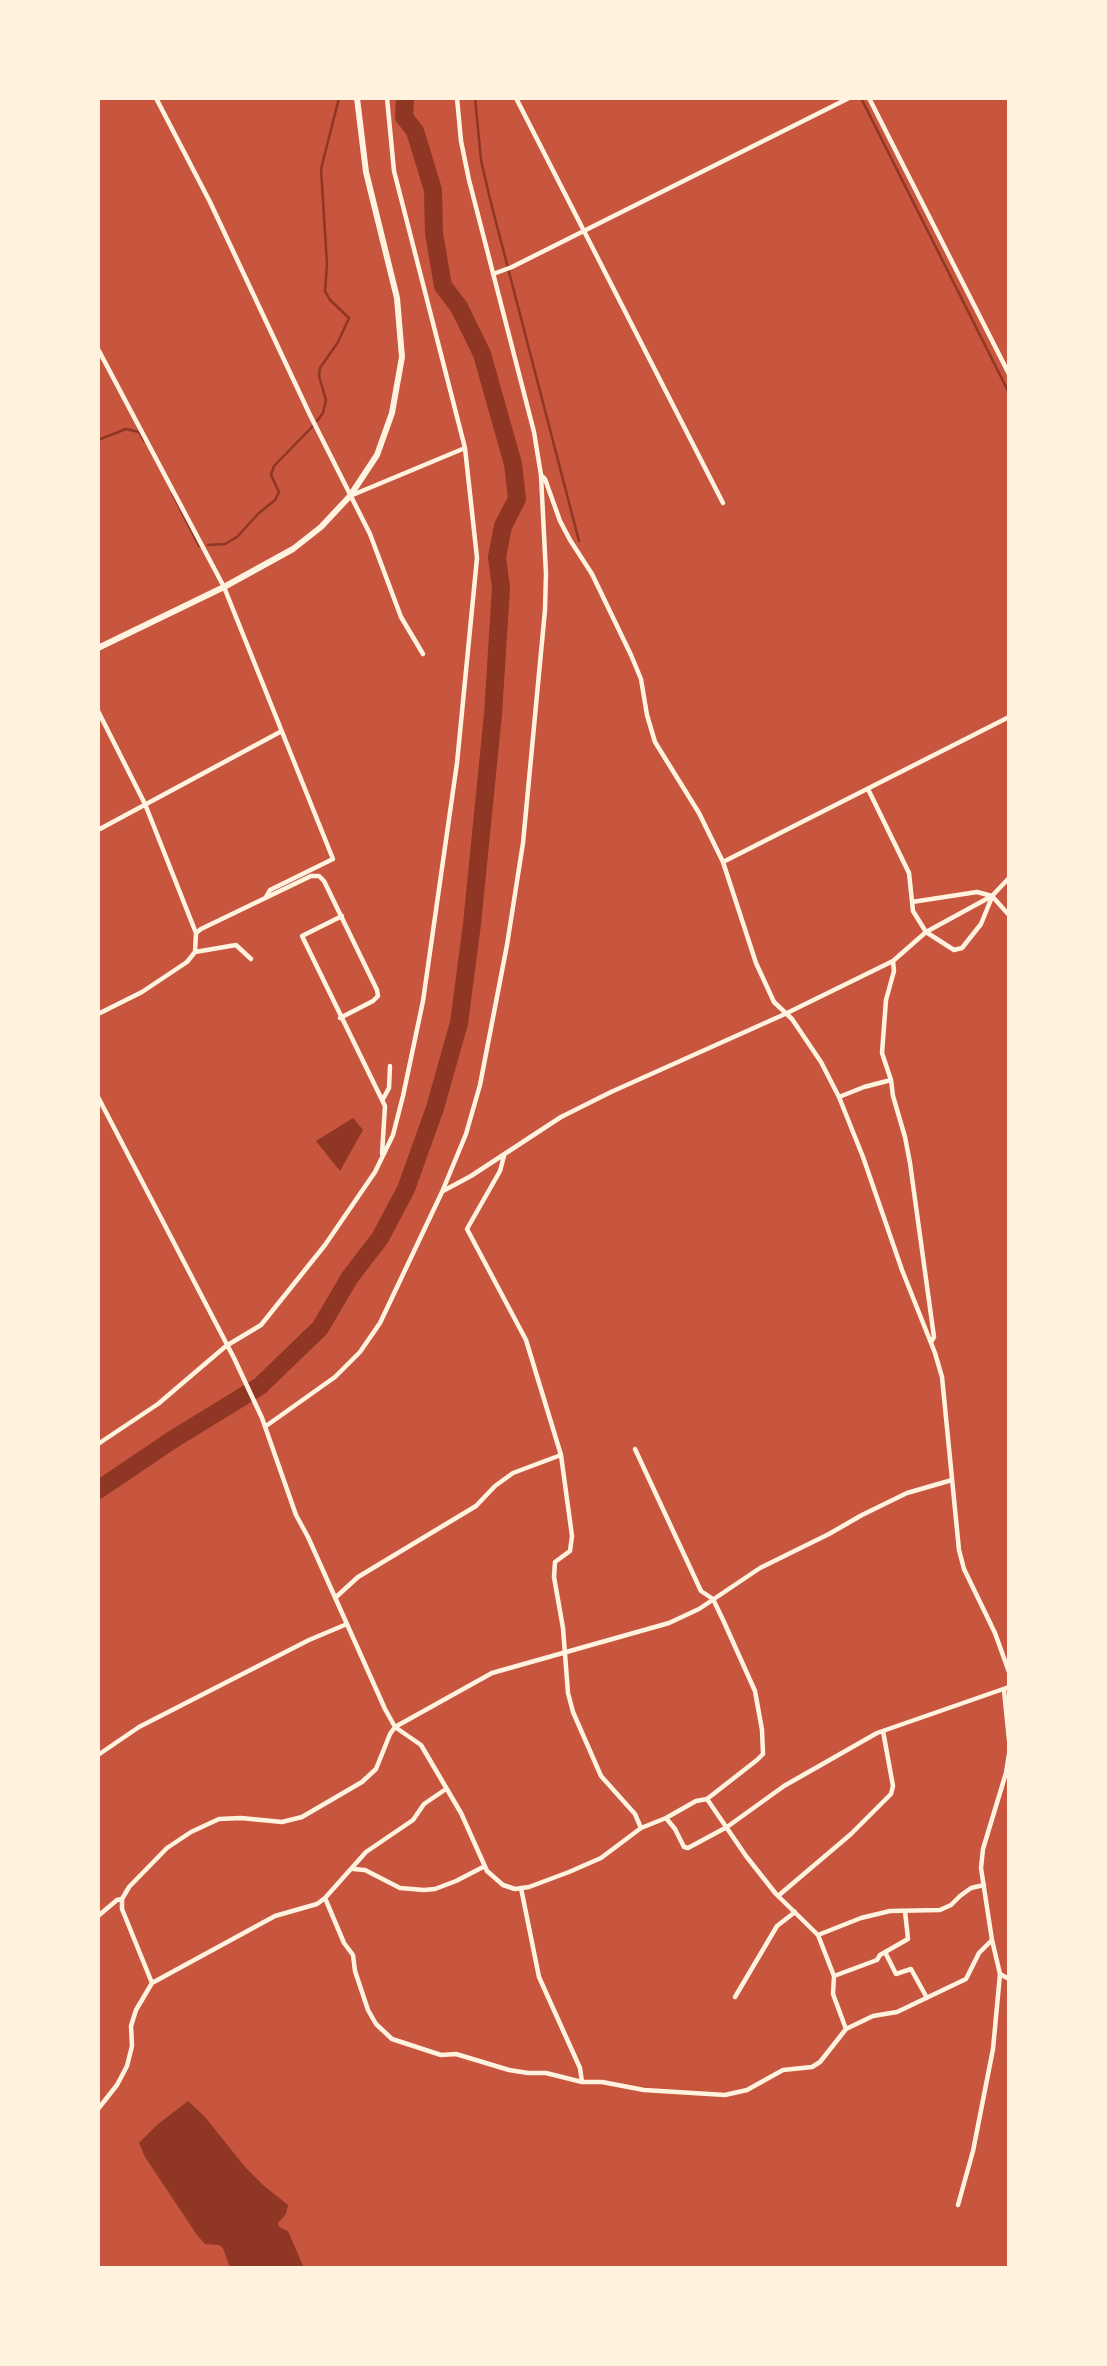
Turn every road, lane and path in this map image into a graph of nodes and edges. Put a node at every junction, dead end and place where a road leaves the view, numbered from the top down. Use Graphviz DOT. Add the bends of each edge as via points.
graph roads {
  1 [pos="156,98"];
  2 [pos="357,98"];
  3 [pos="387,98"];
  4 [pos="457,98"];
  5 [pos="516,98"];
  6 [pos="849,98"];
  7 [pos="869,98"];
  8 [pos="583,232"];
  9 [pos="493,274"];
  10 [pos="98,349"];
  11 [pos="1009,373"];
  12 [pos="465,448"];
  13 [pos="541,475"];
  14 [pos="350,496"];
  15 [pos="723,503"];
  16 [pos="224,587"];
  17 [pos="98,648"];
  18 [pos="423,654"];
  19 [pos="98,711"];
  20 [pos="1009,717"];
  21 [pos="280,732"];
  22 [pos="868,789"];
  23 [pos="145,804"];
  24 [pos="98,830"];
  25 [pos="723,862"];
  26 [pos="1009,878"];
  27 [pos="992,896"];
  28 [pos="266,897"];
  29 [pos="912,902"];
  30 [pos="1009,915"];
  31 [pos="342,916"];
  32 [pos="926,932"];
  33 [pos="196,933"];
  34 [pos="195,952"];
  35 [pos="251,960"];
  36 [pos="893,961"];
  37 [pos="98,1014"];
  38 [pos="785,1014"];
  39 [pos="340,1018"];
  40 [pos="390,1066"];
  41 [pos="891,1080"];
  42 [pos="98,1097"];
  43 [pos="839,1097"];
  44 [pos="382,1100"];
  45 [pos="504,1156"];
  46 [pos="382,1157"];
  47 [pos="442,1192"];
  48 [pos="931,1342"];
  49 [pos="226,1346"];
  50 [pos="265,1426"];
  51 [pos="98,1444"];
  52 [pos="635,1449"];
  53 [pos="561,1455"];
  54 [pos="952,1480"];
  55 [pos="335,1598"];
  56 [pos="713,1599"];
  57 [pos="346,1624"];
  58 [pos="565,1653"];
  59 [pos="1009,1672"];
  60 [pos="1007,1689"];
  61 [pos="395,1727"];
  62 [pos="883,1731"];
  63 [pos="1009,1740"];
  64 [pos="1009,1754"];
  65 [pos="98,1755"];
  66 [pos="446,1789"];
  67 [pos="707,1799"];
  68 [pos="666,1818"];
  69 [pos="727,1827"];
  70 [pos="641,1828"];
  71 [pos="485,1865"];
  72 [pos="352,1869"];
  73 [pos="984,1885"];
  74 [pos="521,1888"];
  75 [pos="778,1896"];
  76 [pos="325,1898"];
  77 [pos="122,1899"];
  78 [pos="905,1911"];
  79 [pos="795,1912"];
  80 [pos="98,1916"];
  81 [pos="818,1935"];
  82 [pos="992,1940"];
  83 [pos="885,1952"];
  84 [pos="1000,1974"];
  85 [pos="834,1976"];
  86 [pos="1009,1979"];
  87 [pos="152,1983"];
  88 [pos="736,1997"];
  89 [pos="927,1998"];
  90 [pos="846,2029"];
  91 [pos="582,2082"];
  92 [pos="98,2109"];
  93 [pos="958,2205"];
  1 -- 14 [label="street" via="211,202"];
  2 -- 14 [label="street" via="366,172 397,298 402,357 392,413 377,455"];
  3 -- 12 [label="street" via="394,171"];
  4 -- 9 [label="street" via="461,141"];
  5 -- 8 [label="street"];
  6 -- 8 [label="street"];
  7 -- 11 [label="street"];
  8 -- 9 [label="street"];
  8 -- 15 [label="street"];
  9 -- 13 [label="street"];
  10 -- 16 [label="street"];
  12 -- 14 [label="street"];
  12 -- 46 [label="street" via="477,558 457,763 423,1001 393,1135"];
  13 -- 25 [label="street" via="560,521 631,655 655,741"];
  13 -- 47 [label="street" via="545,610 523,843 480,1085"];
  14 -- 16 [label="street" via="293,549"];
  14 -- 18 [label="street" via="370,534 401,617"];
  16 -- 17 [label="street"];
  16 -- 21 [label="street"];
  19 -- 23 [label="street"];
  20 -- 22 [label="street"];
  21 -- 23 [label="street"];
  21 -- 28 [label="street" via="332,859 270,890"];
  22 -- 25 [label="street"];
  22 -- 29 [label="street" via="909,873"];
  23 -- 24 [label="street"];
  23 -- 33 [label="street"];
  25 -- 38 [label="street" via="756,962 774,1002"];
  26 -- 27 [label="street"];
  27 -- 29 [label="street" via="969,893"];
  27 -- 30 [label="street"];
  27 -- 32 [label="street"];
  27 -- 32 [label="street" via="981,924 962,948 954,950"];
  28 -- 31 [label="street" via="319,876"];
  28 -- 33 [label="street"];
  29 -- 32 [label="street"];
  31 -- 39 [label="street" via="377,996"];
  31 -- 39 [label="street" via="302,936"];
  32 -- 36 [label="street"];
  33 -- 34 [label="street"];
  34 -- 35 [label="street" via="236,945"];
  34 -- 37 [label="street" via="142,992"];
  36 -- 38 [label="street"];
  36 -- 41 [label="street" via="882,1053"];
  38 -- 43 [label="street" via="821,1062"];
  38 -- 45 [label="street" via="561,1117"];
  39 -- 44 [label="street"];
  40 -- 44 [label="street"];
  41 -- 43 [label="street"];
  41 -- 48 [label="street" via="910,1163 934,1337"];
  42 -- 49 [label="street"];
  43 -- 48 [label="street"];
  44 -- 46 [label="street" via="386,1116"];
  45 -- 47 [label="street"];
  45 -- 53 [label="street" via="467,1229 526,1340"];
  46 -- 49 [label="street" via="351,1210 295,1284 261,1325"];
  47 -- 50 [label="street" via="380,1323 360,1352 335,1377"];
  48 -- 54 [label="street" via="942,1377"];
  49 -- 50 [label="street"];
  49 -- 51 [label="street" via="158,1404"];
  50 -- 55 [label="street" via="296,1516"];
  52 -- 56 [label="street" via="701,1591"];
  53 -- 55 [label="street" via="513,1473 476,1506 358,1577"];
  53 -- 58 [label="street" via="572,1536 570,1551 555,1562 554,1577"];
  54 -- 56 [label="street" via="907,1493 862,1515 760,1568"];
  54 -- 59 [label="street" via="964,1569"];
  55 -- 57 [label="street"];
  56 -- 58 [label="street" via="669,1623"];
  56 -- 67 [label="street" via="755,1691 763,1754"];
  57 -- 61 [label="street"];
  57 -- 65 [label="street" via="151,1721"];
  58 -- 61 [label="street" via="492,1673"];
  58 -- 70 [label="street" via="568,1693 591,1756"];
  60 -- 62 [label="street"];
  60 -- 63 [label="street"];
  61 -- 66 [label="street" via="421,1745"];
  61 -- 77 [label="street" via="376,1769 362,1782 302,1817 282,1822 219,1819 191,1832 167,1849 128,1887"];
  62 -- 69 [label="street" via="784,1786"];
  62 -- 75 [label="street" via="891,1794"];
  64 -- 73 [label="street" via="983,1849"];
  66 -- 71 [label="street"];
  66 -- 72 [label="street" via="424,1804 413,1820 366,1852"];
  67 -- 68 [label="street"];
  67 -- 69 [label="street"];
  68 -- 69 [label="street" via="688,1848"];
  68 -- 70 [label="street"];
  69 -- 75 [label="street"];
  70 -- 74 [label="street" via="601,1858"];
  71 -- 72 [label="street" via="456,1881 424,1890 400,1888 365,1870"];
  71 -- 74 [label="street" via="503,1885"];
  72 -- 76 [label="street"];
  73 -- 78 [label="street" via="971,1888 940,1910"];
  73 -- 82 [label="street"];
  74 -- 91 [label="street" via="539,1977"];
  75 -- 79 [label="street"];
  76 -- 87 [label="street" via="275,1916"];
  76 -- 91 [label="street" via="353,1955 368,2010 392,2039 441,2055 456,2054 509,2070"];
  77 -- 80 [label="street"];
  77 -- 87 [label="street"];
  78 -- 81 [label="street" via="890,1910"];
  78 -- 83 [label="street" via="908,1940"];
  79 -- 81 [label="street"];
  79 -- 88 [label="street" via="777,1926"];
  81 -- 85 [label="street"];
  82 -- 84 [label="street"];
  82 -- 89 [label="street" via="979,1953 966,1979"];
  83 -- 85 [label="street" via="877,1960"];
  83 -- 89 [label="street" via="895,1975 911,1969"];
  84 -- 86 [label="street"];
  84 -- 93 [label="street" via="993,2049"];
  85 -- 90 [label="street" via="833,1994"];
  87 -- 92 [label="street" via="131,2026 127,2066"];
  89 -- 90 [label="street"];
  90 -- 91 [label="street" via="820,2062 783,2070 738,2094"];
}
